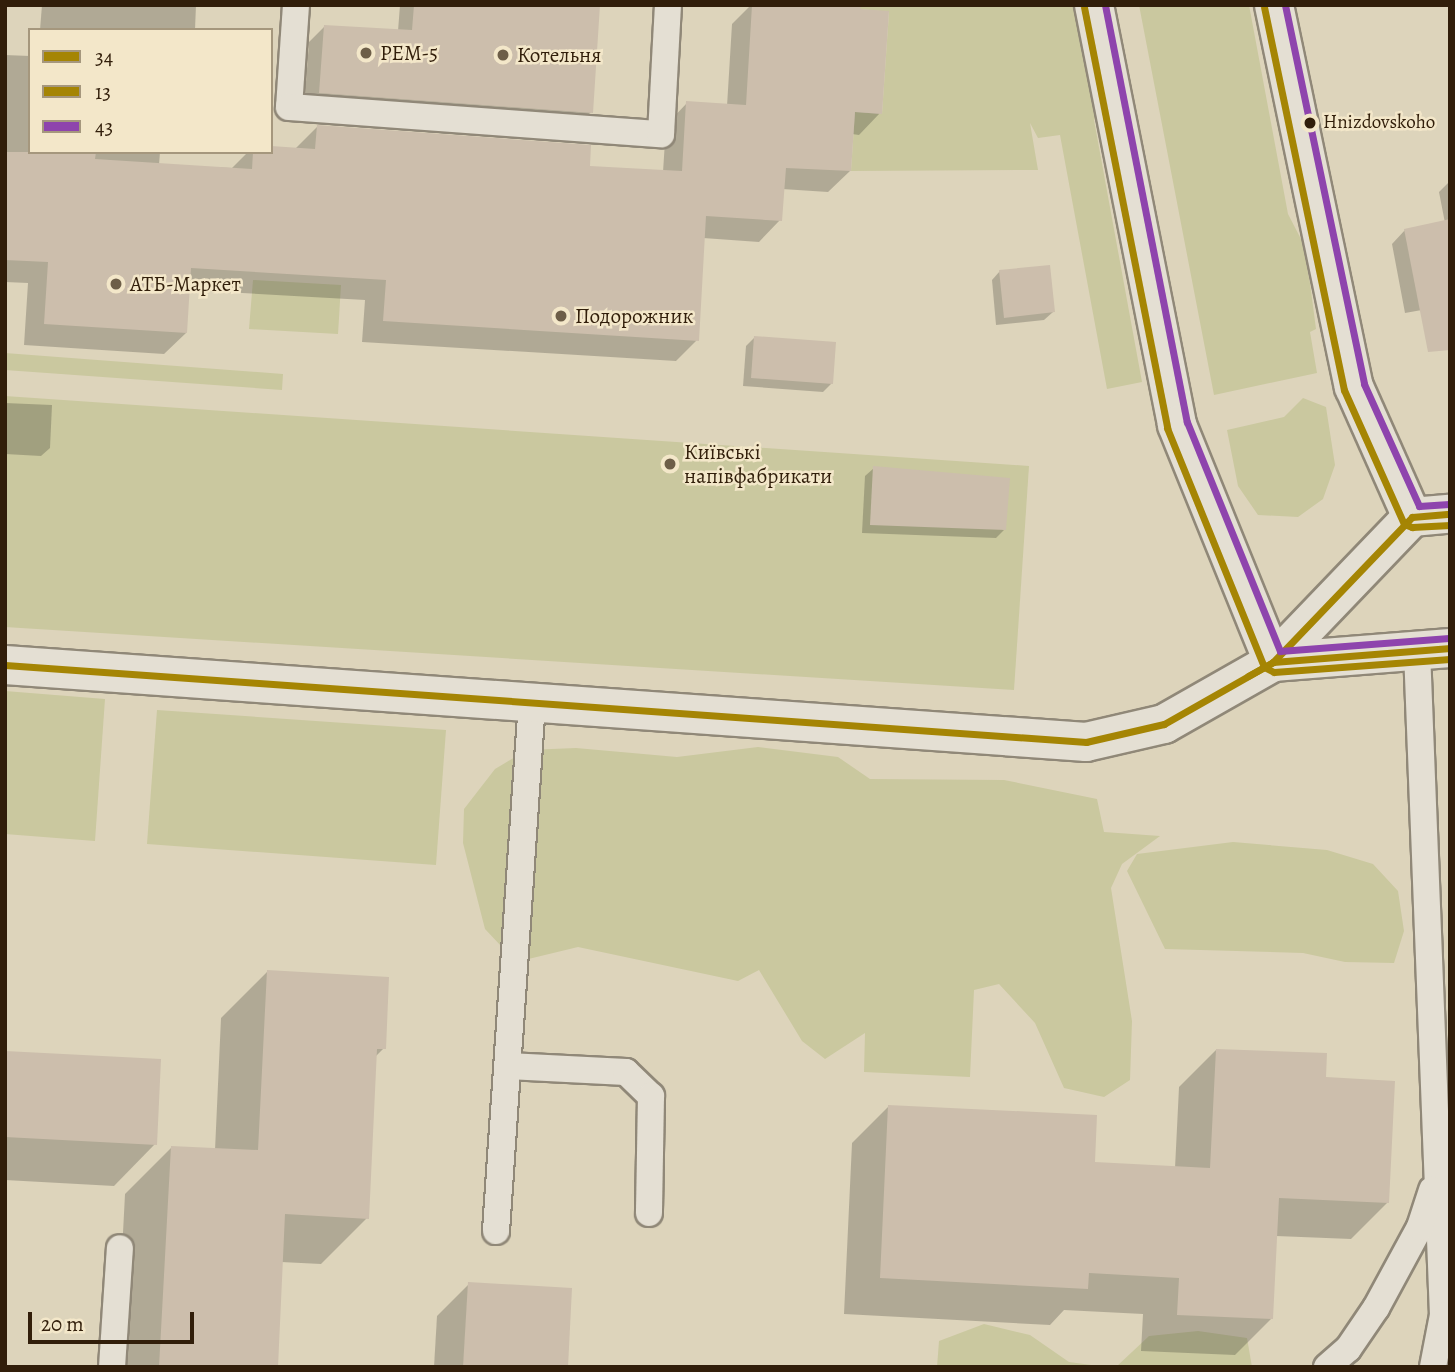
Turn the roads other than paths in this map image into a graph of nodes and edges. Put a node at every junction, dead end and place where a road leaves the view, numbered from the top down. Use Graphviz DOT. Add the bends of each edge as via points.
graph roads {
  1 [pos="296,5"];
  2 [pos="668,5"];
  3 [pos="1094,5"];
  4 [pos="1274,5"];
  5 [pos="1450,514"];
  6 [pos="1412,517"];
  7 [pos="1433,649"];
  8 [pos="1273,662"];
  9 [pos="5,665"];
  10 [pos="532,702"];
  11 [pos="508,1066"];
  12 [pos="1438,1172"];
  13 [pos="649,1213"];
  14 [pos="496,1231"];
  15 [pos="120,1248"];
  16 [pos="112,1367"];
  17 [pos="1326,1367"];
  18 [pos="1433,1367"];
  1 -- 2 [label="lane" via="289,107 661,134"];
  3 -- 8 [label="street" via="1177,425"];
  4 -- 6 [label="street" via="1354,387"];
  5 -- 6 [label="street"];
  6 -- 8 [label="street"];
  7 -- 8 [label="street"];
  7 -- 12 [label="lane"];
  8 -- 10 [label="street" via="1164,724 1086,742"];
  9 -- 10 [label="street"];
  10 -- 11 [label="lane"];
  11 -- 13 [label="lane" via="626,1073 651,1096"];
  11 -- 14 [label="lane"];
  12 -- 17 [label="lane" via="1420,1227 1399,1269 1348,1349"];
  12 -- 18 [label="lane" via="1443,1315"];
  15 -- 16 [label="lane"];
}
